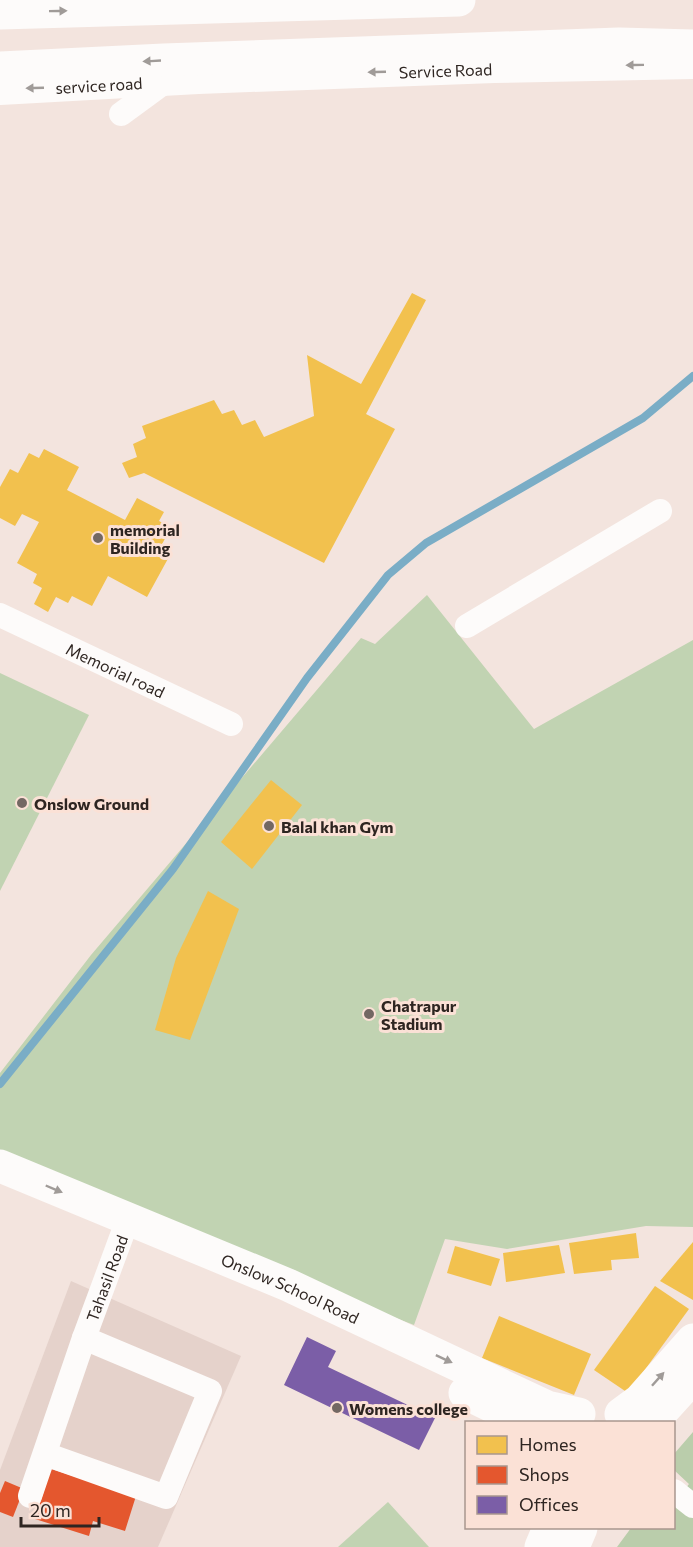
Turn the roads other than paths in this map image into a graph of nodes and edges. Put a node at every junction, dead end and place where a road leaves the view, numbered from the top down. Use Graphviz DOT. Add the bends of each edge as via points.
graph roads {
  1 [pos="459,0"];
  2 [pos="0,12"];
  3 [pos="693,45"];
  4 [pos="693,64"];
  5 [pos="0,68"];
  6 [pos="198,79"];
  7 [pos="166,81"];
  8 [pos="0,90"];
  9 [pos="121,114"];
  10 [pos="660,512"];
  11 [pos="0,615"];
  12 [pos="467,626"];
  13 [pos="231,724"];
  14 [pos="0,1166"];
  15 [pos="0,1191"];
  16 [pos="124,1229"];
  17 [pos="84,1338"];
  18 [pos="693,1340"];
  19 [pos="693,1377"];
  20 [pos="573,1418"];
  21 [pos="626,1418"];
  22 [pos="523,1421"];
  23 [pos="655,1421"];
  24 [pos="45,1454"];
  25 [pos="675,1492"];
  26 [pos="30,1496"];
  27 [pos="693,1506"];
  28 [pos="548,1529"];
  29 [pos="580,1529"];
  30 [pos="541,1547"];
  31 [pos="573,1547"];
  2 -- 1 [label="main road, one-way"];
  3 -- 5 [label="main road, one-way" via="619,44"];
  4 -- 6 [label="street, Service Road, one-way"];
  6 -- 7 [label="street, service road"];
  7 -- 8 [label="street, service road, one-way"];
  7 -- 9 [label="street"];
  10 -- 12 [label="street"];
  11 -- 13 [label="street, Memorial road"];
  14 -- 16 [label="main road, Onslow School Road, one-way"];
  15 -- 16 [label="main road, Onslow School Road"];
  16 -- 17 [label="street, Tahasil Road"];
  16 -- 20 [label="main road, Onslow School Road, one-way" via="288,1285"];
  16 -- 22 [label="main road, Onslow School Road"];
  17 -- 24 [label="street, Tahasil Road"];
  17 -- 24 [label="street" via="210,1391 166,1497"];
  21 -- 18 [label="main road, one-way"];
  19 -- 23 [label="main road"];
  20 -- 21 [label="main road" via="593,1409 607,1409"];
  24 -- 26 [label="street, Tahasil Road"];
  25 -- 27 [label="street"];
  28 -- 30 [label="main road"];
  29 -- 31 [label="main road"];
}
